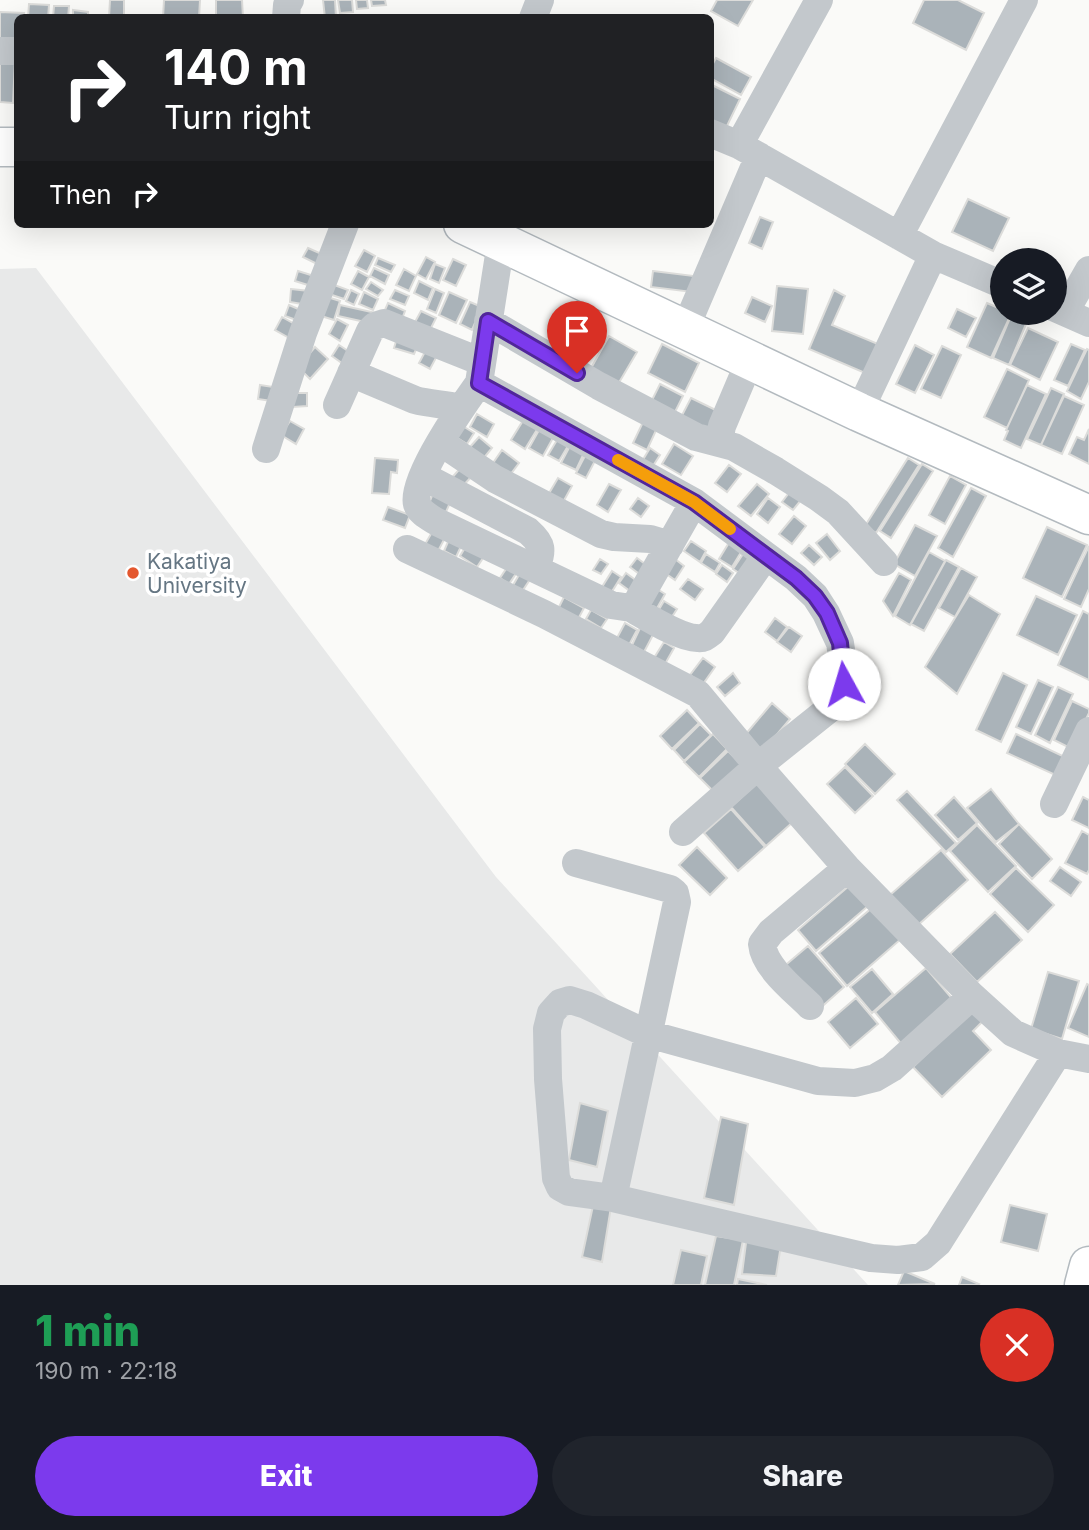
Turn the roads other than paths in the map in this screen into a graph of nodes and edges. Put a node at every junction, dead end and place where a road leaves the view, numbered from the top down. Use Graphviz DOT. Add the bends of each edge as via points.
graph roads {
  1 [pos="819,0"];
  2 [pos="1024,0"];
  3 [pos="714,135"];
  4 [pos="749,150"];
  5 [pos="343,228"];
  6 [pos="471,228"];
  7 [pos="899,236"];
  8 [pos="501,242"];
  9 [pos="933,255"];
  10 [pos="1089,270"];
  11 [pos="990,279"];
  12 [pos="1070,315"];
  13 [pos="488,321"];
  14 [pos="685,329"];
  15 [pos="750,360"];
  16 [pos="480,372"];
  17 [pos="351,373"];
  18 [pos="337,405"];
  19 [pos="461,408"];
  20 [pos="859,412"];
  21 [pos="440,442"];
  22 [pos="719,442"];
  23 [pos="267,449"];
  24 [pos="423,477"];
  25 [pos="694,502"];
  26 [pos="1089,515"];
  27 [pos="502,517"];
  28 [pos="485,545"];
  29 [pos="670,545"];
  30 [pos="407,549"];
  31 [pos="765,556"];
  32 [pos="884,562"];
  33 [pos="536,569"];
  34 [pos="631,608"];
  35 [pos="1089,731"];
  36 [pos="758,766"];
  37 [pos="1054,804"];
  38 [pos="683,832"];
  39 [pos="576,863"];
  40 [pos="847,868"];
  41 [pos="972,996"];
  42 [pos="810,1006"];
  43 [pos="648,1034"];
  44 [pos="1058,1053"];
  45 [pos="1089,1059"];
  46 [pos="613,1198"];
  47 [pos="1089,1266"];
  48 [pos="1084,1285"];
  1 -- 4 [label="street"];
  2 -- 7 [label="street"];
  3 -- 4 [label="street"];
  4 -- 7 [label="street"];
  4 -- 14 [label="street"];
  5 -- 23 [label="street" via="303,333"];
  6 -- 8 [label="street"];
  7 -- 9 [label="street"];
  8 -- 13 [label="street"];
  8 -- 14 [label="street"];
  9 -- 11 [label="street"];
  9 -- 20 [label="street"];
  10 -- 12 [label="street"];
  13 -- 16 [label="street"];
  13 -- 22 [label="street" via="696,437"];
  14 -- 15 [label="street"];
  15 -- 20 [label="street"];
  15 -- 22 [label="street"];
  16 -- 17 [label="street" via="384,323 370,331"];
  16 -- 19 [label="street"];
  16 -- 25 [label="street"];
  17 -- 18 [label="street"];
  17 -- 19 [label="street" via="415,400"];
  19 -- 21 [label="street"];
  20 -- 26 [label="street"];
  21 -- 24 [label="street"];
  21 -- 29 [label="street" via="495,479 601,534"];
  22 -- 32 [label="street" via="819,498"];
  24 -- 27 [label="street"];
  24 -- 28 [label="street" via="416,492 420,510"];
  25 -- 29 [label="street"];
  25 -- 31 [label="street"];
  27 -- 28 [label="street"];
  27 -- 33 [label="street" via="538,540 541,549"];
  28 -- 33 [label="street"];
  29 -- 34 [label="street"];
  30 -- 36 [label="street" via="688,688"];
  31 -- 34 [label="street" via="705,638 684,636"];
  31 -- 36 [label="street" via="796,578 827,613 840,643 844,684 838,702"];
  33 -- 34 [label="street" via="611,605"];
  35 -- 37 [label="street"];
  36 -- 38 [label="street"];
  36 -- 40 [label="street"];
  39 -- 43 [label="street" via="676,893"];
  40 -- 41 [label="street"];
  40 -- 42 [label="street" via="762,944 768,962"];
  41 -- 43 [label="street" via="892,1068 855,1083 818,1081"];
  41 -- 44 [label="street" via="1013,1033"];
  43 -- 46 [label="street"];
  43 -- 46 [label="street" via="570,1000 551,1013 547,1029 556,1178 569,1192"];
  44 -- 45 [label="street"];
  44 -- 46 [label="street" via="939,1243 922,1256 898,1261 871,1258"];
  47 -- 48 [label="street"];
}
